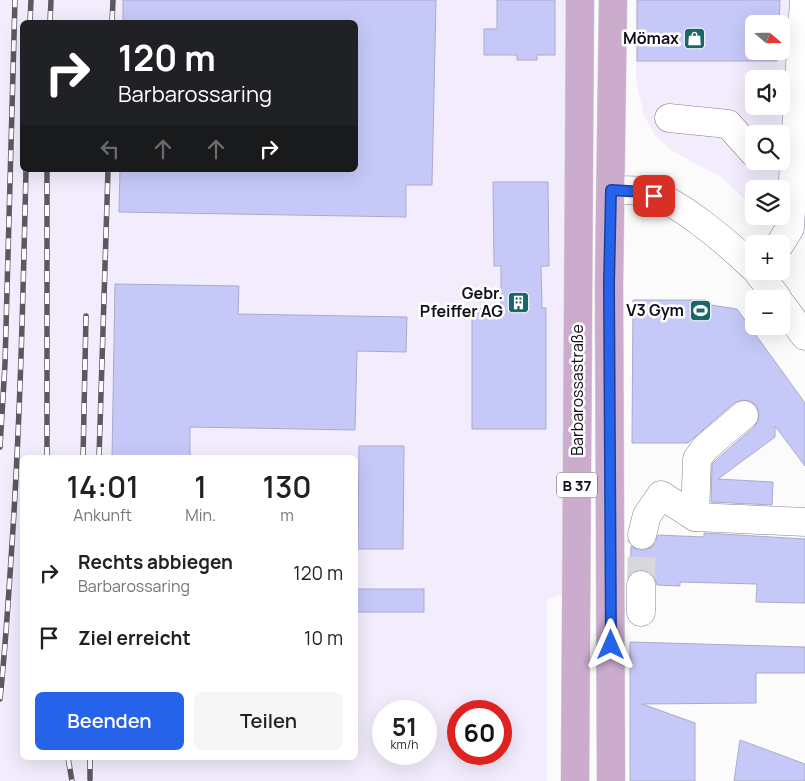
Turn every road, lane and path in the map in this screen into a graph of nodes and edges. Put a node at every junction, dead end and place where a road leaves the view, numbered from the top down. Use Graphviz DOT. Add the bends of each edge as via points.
graph roads {
  1 [pos="580,0"];
  2 [pos="613,0"];
  3 [pos="804,0"];
  4 [pos="669,118"];
  5 [pos="790,136"];
  6 [pos="745,143"];
  7 [pos="788,170"];
  8 [pos="578,189"];
  9 [pos="611,190"];
  10 [pos="786,235"];
  11 [pos="745,261"];
  12 [pos="790,316"];
  13 [pos="805,336"];
  14 [pos="744,415"];
  15 [pos="695,517"];
  16 [pos="805,522"];
  17 [pos="642,535"];
  18 [pos="641,585"];
  19 [pos="641,612"];
  20 [pos="575,781"];
  21 [pos="611,781"];
  1 -- 8 [label="main road, Barbarossastraße / B 37"];
  2 -- 9 [label="main road, Barbarossastraße / B 37"];
  3 -- 5 [label="street"];
  4 -- 6 [label="street" via="728,124"];
  7 -- 10 [label="street" via="790,228"];
  8 -- 9 [label="main road"];
  8 -- 20 [label="main road, Barbarossastraße / B 37"];
  9 -- 11 [label="street" via="644,192 672,204 704,225"];
  9 -- 21 [label="main road, Barbarossastraße / B 37"];
  12 -- 13 [label="street"];
  14 -- 15 [label="street" via="705,448 698,459"];
  15 -- 16 [label="street"];
  15 -- 17 [label="street" via="660,495 647,516"];
  18 -- 19 [label="street"];
}
